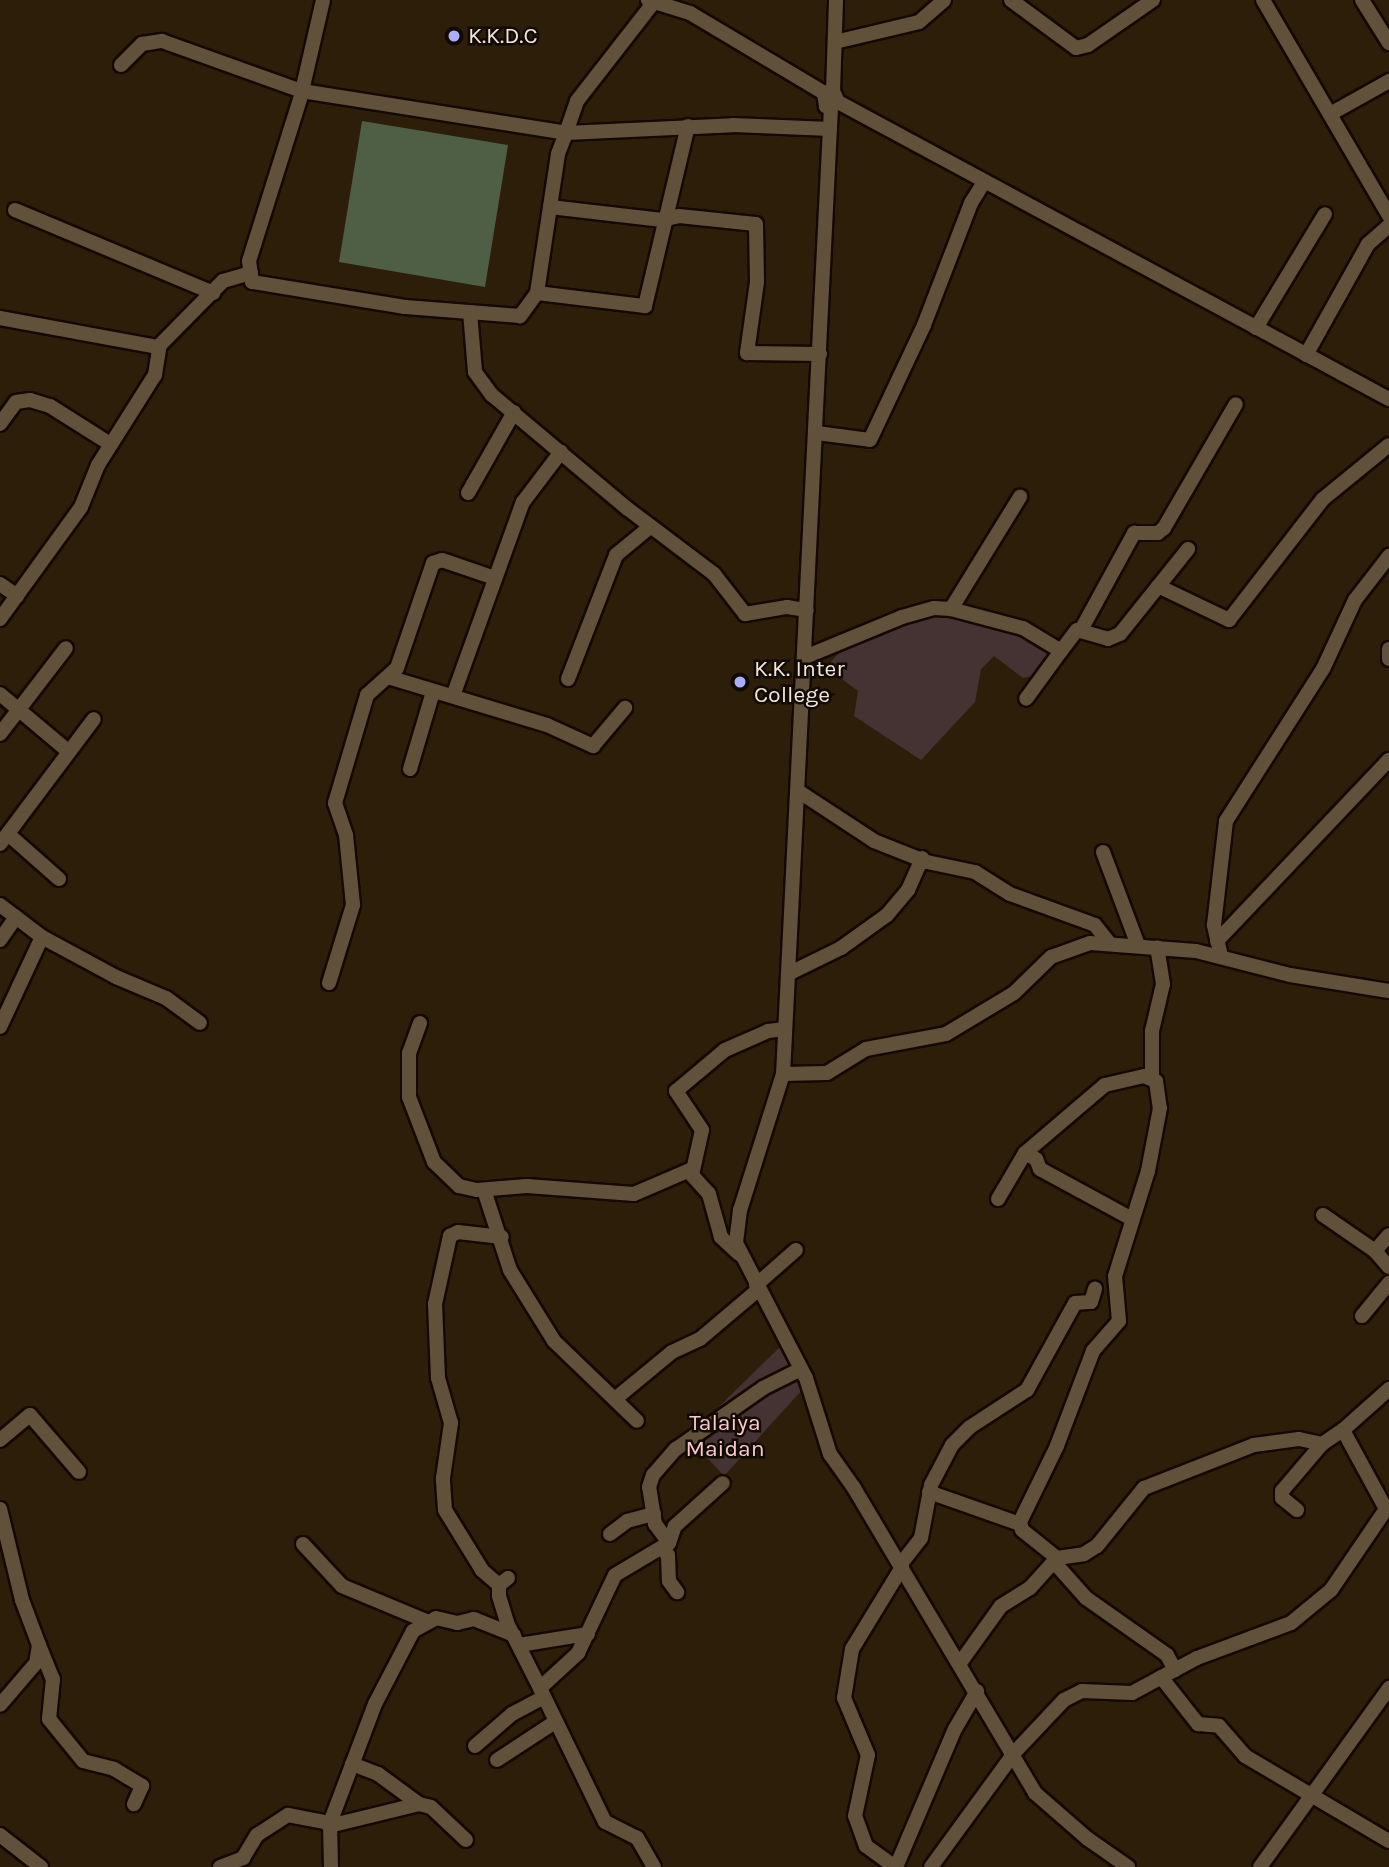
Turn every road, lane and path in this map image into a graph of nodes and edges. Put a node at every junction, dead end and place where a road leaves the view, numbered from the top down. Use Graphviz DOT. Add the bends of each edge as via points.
graph roads {
  1 [pos="323,0"];
  2 [pos="836,0"];
  3 [pos="944,0"];
  4 [pos="1011,0"];
  5 [pos="1153,0"];
  6 [pos="1263,0"];
  7 [pos="1362,0"];
  8 [pos="651,1"];
  9 [pos="835,42"];
  10 [pos="1389,43"];
  11 [pos="121,65"];
  12 [pos="1389,82"];
  13 [pos="302,91"];
  14 [pos="832,98"];
  15 [pos="1329,114"];
  16 [pos="688,126"];
  17 [pos="830,129"];
  18 [pos="566,134"];
  19 [pos="983,184"];
  20 [pos="550,206"];
  21 [pos="15,210"];
  22 [pos="1325,214"];
  23 [pos="1389,216"];
  24 [pos="666,219"];
  25 [pos="1389,226"];
  26 [pos="251,273"];
  27 [pos="213,293"];
  28 [pos="537,293"];
  29 [pos="470,312"];
  30 [pos="0,318"];
  31 [pos="1256,328"];
  32 [pos="160,345"];
  33 [pos="820,354"];
  34 [pos="1306,355"];
  35 [pos="1389,399"];
  36 [pos="1236,404"];
  37 [pos="514,412"];
  38 [pos="0,424"];
  39 [pos="817,433"];
  40 [pos="110,444"];
  41 [pos="1389,445"];
  42 [pos="562,452"];
  43 [pos="468,493"];
  44 [pos="1020,496"];
  45 [pos="651,526"];
  46 [pos="1188,549"];
  47 [pos="1389,556"];
  48 [pos="495,578"];
  49 [pos="0,584"];
  50 [pos="1157,586"];
  51 [pos="17,596"];
  52 [pos="951,609"];
  53 [pos="807,610"];
  54 [pos="0,619"];
  55 [pos="1081,630"];
  56 [pos="66,648"];
  57 [pos="1389,649"];
  58 [pos="1061,652"];
  59 [pos="805,657"];
  60 [pos="1389,659"];
  61 [pos="388,677"];
  62 [pos="568,679"];
  63 [pos="433,691"];
  64 [pos="0,694"];
  65 [pos="453,696"];
  66 [pos="1026,699"];
  67 [pos="625,708"];
  68 [pos="18,709"];
  69 [pos="93,719"];
  70 [pos="0,734"];
  71 [pos="69,752"];
  72 [pos="1389,760"];
  73 [pos="410,769"];
  74 [pos="798,791"];
  75 [pos="2,840"];
  76 [pos="1103,852"];
  77 [pos="922,859"];
  78 [pos="59,879"];
  79 [pos="0,905"];
  80 [pos="16,917"];
  81 [pos="42,937"];
  82 [pos="0,940"];
  83 [pos="1109,943"];
  84 [pos="1138,945"];
  85 [pos="1157,947"];
  86 [pos="1219,948"];
  87 [pos="788,974"];
  88 [pos="330,983"];
  89 [pos="1389,991"];
  90 [pos="200,1023"];
  91 [pos="420,1023"];
  92 [pos="0,1027"];
  93 [pos="785,1029"];
  94 [pos="783,1074"];
  95 [pos="1152,1078"];
  96 [pos="1025,1153"];
  97 [pos="694,1176"];
  98 [pos="485,1190"];
  99 [pos="998,1199"];
  100 [pos="1323,1215"];
  101 [pos="1132,1219"];
  102 [pos="1389,1235"];
  103 [pos="502,1237"];
  104 [pos="796,1250"];
  105 [pos="1375,1251"];
  106 [pos="739,1254"];
  107 [pos="1389,1267"];
  108 [pos="1389,1283"];
  109 [pos="757,1288"];
  110 [pos="1096,1289"];
  111 [pos="1362,1316"];
  112 [pos="801,1369"];
  113 [pos="1389,1389"];
  114 [pos="615,1399"];
  115 [pos="637,1421"];
  116 [pos="1343,1430"];
  117 [pos="0,1440"];
  118 [pos="1322,1444"];
  119 [pos="79,1472"];
  120 [pos="723,1483"];
  121 [pos="929,1492"];
  122 [pos="0,1509"];
  123 [pos="1297,1510"];
  124 [pos="1388,1511"];
  125 [pos="654,1514"];
  126 [pos="1020,1524"];
  127 [pos="610,1534"];
  128 [pos="303,1544"];
  129 [pos="665,1545"];
  130 [pos="1055,1560"];
  131 [pos="901,1566"];
  132 [pos="677,1592"];
  133 [pos="426,1621"];
  134 [pos="588,1633"];
  135 [pos="516,1640"];
  136 [pos="39,1648"];
  137 [pos="960,1663"];
  138 [pos="1175,1670"];
  139 [pos="1161,1677"];
  140 [pos="1389,1688"];
  141 [pos="977,1691"];
  142 [pos="542,1692"];
  143 [pos="0,1705"];
  144 [pos="555,1721"];
  145 [pos="475,1746"];
  146 [pos="1014,1753"];
  147 [pos="497,1760"];
  148 [pos="352,1764"];
  149 [pos="1312,1794"];
  150 [pos="134,1804"];
  151 [pos="419,1804"];
  152 [pos="330,1824"];
  153 [pos="0,1835"];
  154 [pos="466,1840"];
  155 [pos="1389,1841"];
  156 [pos="1125,1866"];
  157 [pos="41,1867"];
  158 [pos="220,1867"];
  159 [pos="331,1867"];
  160 [pos="654,1867"];
  161 [pos="896,1867"];
  162 [pos="931,1867"];
  163 [pos="1260,1867"];
  1 -- 13 [label="street"];
  2 -- 9 [label="street"];
  3 -- 9 [label="street" via="919,22"];
  4 -- 5 [label="street" via="1076,48 1088,46"];
  6 -- 15 [label="street"];
  7 -- 10 [label="street"];
  8 -- 14 [label="street" via="691,13"];
  8 -- 18 [label="street" via="577,101"];
  9 -- 14 [label="street"];
  11 -- 13 [label="street" via="142,44 162,41"];
  12 -- 15 [label="street"];
  13 -- 18 [label="street"];
  13 -- 26 [label="street" via="249,261"];
  14 -- 17 [label="street"];
  14 -- 19 [label="street"];
  15 -- 23 [label="street"];
  16 -- 17 [label="street"];
  16 -- 18 [label="street"];
  16 -- 24 [label="street"];
  17 -- 33 [label="street"];
  18 -- 20 [label="street"];
  19 -- 31 [label="street"];
  19 -- 39 [label="street" via="870,440"];
  20 -- 24 [label="street"];
  20 -- 28 [label="street"];
  21 -- 27 [label="street"];
  22 -- 31 [label="street"];
  24 -- 28 [label="street" via="645,306"];
  24 -- 33 [label="street" via="679,216 756,224 757,282 747,353"];
  25 -- 34 [label="street" via="1368,244"];
  26 -- 27 [label="street" via="223,281"];
  26 -- 29 [label="street" via="253,282 305,293"];
  27 -- 32 [label="street"];
  28 -- 29 [label="street" via="520,316"];
  29 -- 37 [label="street" via="475,372 482,386"];
  30 -- 32 [label="street" via="127,345"];
  31 -- 34 [label="street"];
  32 -- 40 [label="street" via="155,375"];
  33 -- 39 [label="street"];
  34 -- 35 [label="street"];
  36 -- 55 [label="street" via="1164,528 1158,533 1134,533"];
  37 -- 42 [label="street"];
  37 -- 43 [label="street"];
  38 -- 40 [label="street" via="16,402 30,400 50,405"];
  39 -- 53 [label="street"];
  40 -- 51 [label="street" via="81,507"];
  41 -- 50 [label="street" via="1323,499 1229,620"];
  42 -- 45 [label="street"];
  42 -- 48 [label="street" via="527,493"];
  44 -- 52 [label="street"];
  45 -- 53 [label="street" via="715,574 745,614 763,608"];
  45 -- 62 [label="street" via="617,555"];
  46 -- 50 [label="street"];
  47 -- 86 [label="street" via="1355,600 1323,669 1226,821 1214,917"];
  48 -- 61 [label="street" via="442,561 433,563 400,661"];
  48 -- 65 [label="street"];
  49 -- 51 [label="street"];
  50 -- 55 [label="street" via="1116,637"];
  51 -- 54 [label="street"];
  52 -- 58 [label="street" via="1023,628"];
  52 -- 59 [label="street" via="934,608 902,617"];
  53 -- 59 [label="street"];
  55 -- 58 [label="street"];
  56 -- 68 [label="street"];
  57 -- 60 [label="street"];
  58 -- 66 [label="street"];
  59 -- 74 [label="street"];
  61 -- 63 [label="street"];
  61 -- 88 [label="street" via="367,695 335,803 346,835 353,905"];
  63 -- 65 [label="street"];
  63 -- 73 [label="street"];
  64 -- 68 [label="street"];
  65 -- 67 [label="street" via="547,725 593,746"];
  68 -- 70 [label="street"];
  68 -- 71 [label="street"];
  69 -- 71 [label="street"];
  71 -- 75 [label="street"];
  72 -- 86 [label="street"];
  74 -- 77 [label="street" via="865,836"];
  74 -- 87 [label="street"];
  75 -- 78 [label="street"];
  76 -- 84 [label="street"];
  77 -- 83 [label="street" via="975,872 1010,894 1095,925"];
  77 -- 87 [label="street" via="908,890 887,915 841,948"];
  79 -- 80 [label="street"];
  80 -- 81 [label="street"];
  80 -- 82 [label="street"];
  81 -- 90 [label="street" via="166,998"];
  81 -- 92 [label="street"];
  83 -- 84 [label="street"];
  83 -- 94 [label="street" via="1090,943 1051,957 1014,993 946,1034 866,1049 827,1073"];
  84 -- 85 [label="street"];
  85 -- 86 [label="street"];
  85 -- 95 [label="street" via="1163,984 1152,1031"];
  86 -- 89 [label="street" via="1290,975"];
  87 -- 93 [label="street"];
  91 -- 98 [label="street" via="410,1053 409,1097 443,1173 459,1185"];
  93 -- 94 [label="street"];
  93 -- 97 [label="street" via="768,1031 725,1050 678,1085 676,1094 702,1130"];
  94 -- 106 [label="street" via="737,1221"];
  95 -- 96 [label="street" via="1117,1079 1105,1085"];
  95 -- 101 [label="street" via="1159,1088 1160,1108 1148,1171"];
  96 -- 99 [label="street"];
  96 -- 101 [label="street" via="1036,1159 1040,1169"];
  97 -- 98 [label="street" via="634,1194 527,1186"];
  97 -- 106 [label="street" via="709,1194 721,1237"];
  98 -- 103 [label="street"];
  100 -- 105 [label="street"];
  101 -- 126 [label="street" via="1115,1276 1119,1321 1093,1351 1057,1446"];
  102 -- 105 [label="street"];
  103 -- 114 [label="street" via="510,1270 554,1341"];
  103 -- 135 [label="street" via="453,1233 446,1244 435,1304 438,1378 451,1423 443,1478 445,1510 482,1570 504,1582 499,1596"];
  104 -- 109 [label="street"];
  105 -- 107 [label="street"];
  106 -- 109 [label="street"];
  108 -- 111 [label="street"];
  109 -- 112 [label="street"];
  109 -- 114 [label="street" via="700,1339 672,1352"];
  110 -- 121 [label="street" via="1090,1302 1075,1303 1034,1383 958,1438"];
  112 -- 125 [label="street" via="763,1388 676,1449 650,1480"];
  112 -- 131 [label="street" via="826,1446"];
  113 -- 116 [label="street"];
  114 -- 115 [label="street"];
  116 -- 118 [label="street"];
  116 -- 124 [label="street"];
  117 -- 119 [label="street" via="30,1415"];
  118 -- 123 [label="street" via="1282,1491 1282,1498"];
  118 -- 130 [label="street" via="1299,1439 1254,1445 1150,1485 1097,1546"];
  120 -- 129 [label="street" via="675,1526"];
  121 -- 126 [label="street"];
  121 -- 131 [label="street" via="921,1538"];
  122 -- 136 [label="street"];
  124 -- 138 [label="street" via="1338,1583 1298,1618"];
  125 -- 127 [label="street" via="627,1521"];
  125 -- 129 [label="street"];
  126 -- 130 [label="street"];
  128 -- 133 [label="street" via="342,1586"];
  129 -- 132 [label="street" via="669,1581"];
  129 -- 134 [label="street" via="615,1575"];
  130 -- 137 [label="street" via="1030,1588 1001,1606"];
  130 -- 138 [label="street" via="1086,1598 1167,1655"];
  131 -- 137 [label="street"];
  131 -- 161 [label="street" via="852,1649 844,1698 868,1755 855,1816 866,1846"];
  133 -- 135 [label="street" via="480,1619"];
  133 -- 148 [label="street" via="413,1631 399,1655"];
  134 -- 135 [label="street"];
  134 -- 142 [label="street" via="572,1660"];
  135 -- 142 [label="street"];
  136 -- 143 [label="street" via="36,1663"];
  136 -- 150 [label="street" via="53,1679 49,1719 79,1758 118,1770 142,1786"];
  137 -- 141 [label="street"];
  138 -- 139 [label="street"];
  139 -- 146 [label="street" via="1132,1693 1091,1690 1072,1695 1055,1707"];
  139 -- 149 [label="street" via="1198,1724 1219,1726 1245,1756"];
  140 -- 149 [label="street"];
  141 -- 146 [label="street"];
  141 -- 161 [label="street" via="955,1729"];
  142 -- 144 [label="street"];
  142 -- 145 [label="street"];
  144 -- 147 [label="street"];
  144 -- 160 [label="street" via="576,1754 606,1822 638,1838"];
  146 -- 156 [label="street" via="1043,1801"];
  146 -- 162 [label="street"];
  148 -- 151 [label="street" via="378,1774"];
  148 -- 152 [label="street"];
  149 -- 155 [label="street"];
  149 -- 163 [label="street"];
  151 -- 152 [label="street"];
  151 -- 154 [label="street" via="431,1807"];
  152 -- 158 [label="street" via="288,1815 257,1835 243,1858"];
  152 -- 159 [label="street"];
  153 -- 157 [label="street"];
}
